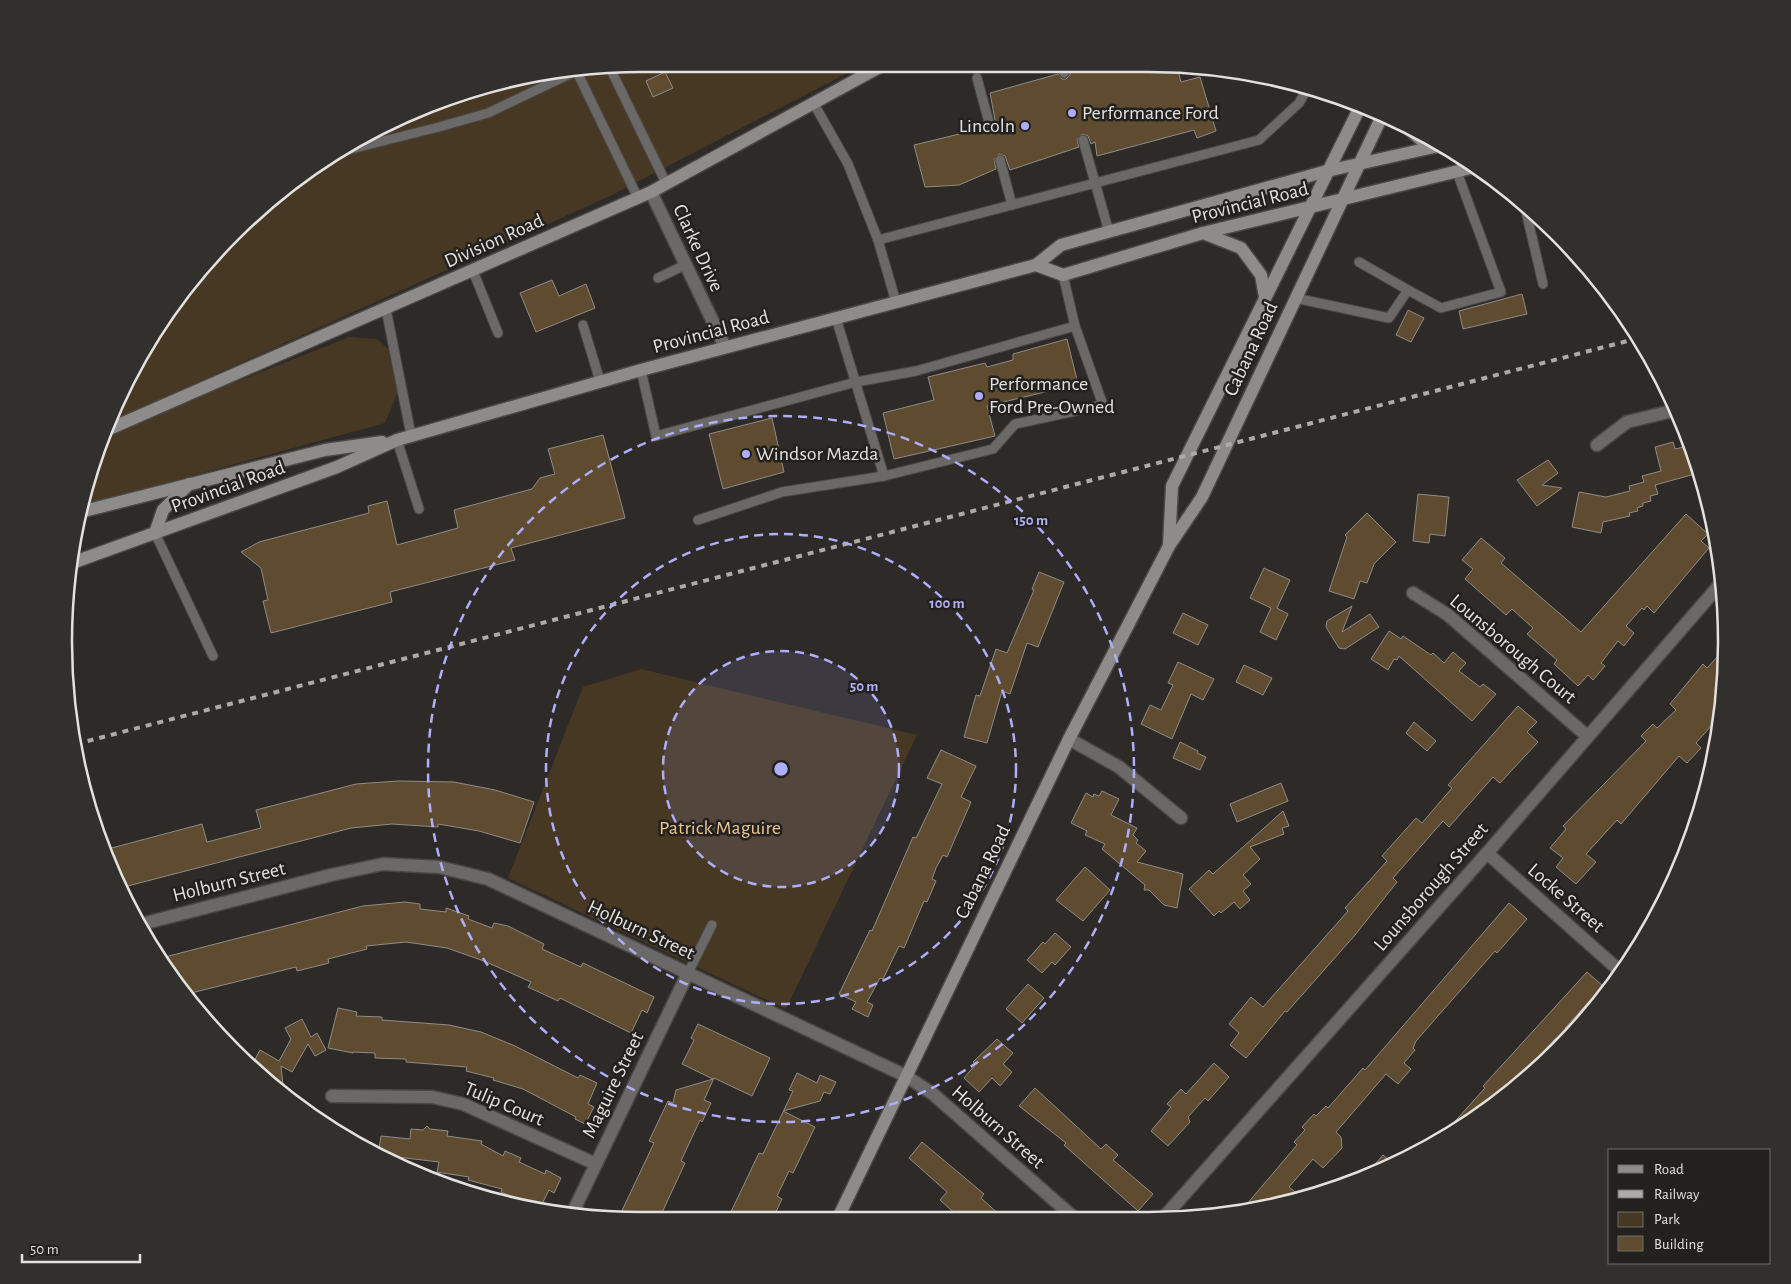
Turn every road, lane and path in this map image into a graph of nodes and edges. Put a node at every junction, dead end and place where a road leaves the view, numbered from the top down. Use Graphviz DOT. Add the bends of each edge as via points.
graph roads {
  1 [pos="871,72"];
  2 [pos="613,74"];
  3 [pos="578,76"];
  4 [pos="561,78"];
  5 [pos="977,78"];
  6 [pos="1304,94"];
  7 [pos="814,104"];
  8 [pos="1357,112"];
  9 [pos="1379,121"];
  10 [pos="990,126"];
  11 [pos="1083,140"];
  12 [pos="362,146"];
  13 [pos="1431,148"];
  14 [pos="1000,160"];
  15 [pos="1358,164"];
  16 [pos="1467,169"];
  17 [pos="1327,171"];
  18 [pos="1457,172"];
  19 [pos="666,183"];
  20 [pos="1095,183"];
  21 [pos="651,192"];
  22 [pos="638,198"];
  23 [pos="1341,199"];
  24 [pos="1012,205"];
  25 [pos="1308,209"];
  26 [pos="1527,217"];
  27 [pos="1109,232"];
  28 [pos="1203,233"];
  29 [pos="878,240"];
  30 [pos="1359,262"];
  31 [pos="686,264"];
  32 [pos="1036,265"];
  33 [pos="473,271"];
  34 [pos="1063,274"];
  35 [pos="658,278"];
  36 [pos="1543,284"];
  37 [pos="1408,290"];
  38 [pos="1265,297"];
  39 [pos="1295,298"];
  40 [pos="896,302"];
  41 [pos="386,309"];
  42 [pos="836,318"];
  43 [pos="583,324"];
  44 [pos="1074,326"];
  45 [pos="498,333"];
  46 [pos="725,347"];
  47 [pos="641,370"];
  48 [pos="600,381"];
  49 [pos="856,382"];
  50 [pos="1670,412"];
  51 [pos="115,426"];
  52 [pos="411,435"];
  53 [pos="397,440"];
  54 [pos="1597,444"];
  55 [pos="884,476"];
  56 [pos="191,483"];
  57 [pos="419,509"];
  58 [pos="88,510"];
  59 [pos="698,520"];
  60 [pos="155,533"];
  61 [pos="1169,546"];
  62 [pos="78,561"];
  63 [pos="1716,589"];
  64 [pos="1413,593"];
  65 [pos="213,656"];
  66 [pos="1587,736"];
  67 [pos="1069,739"];
  68 [pos="1181,818"];
  69 [pos="1487,853"];
  70 [pos="147,923"];
  71 [pos="712,924"];
  72 [pos="1617,967"];
  73 [pos="688,973"];
  74 [pos="906,1076"];
  75 [pos="332,1096"];
  76 [pos="596,1164"];
  77 [pos="575,1208"];
  78 [pos="1170,1211"];
  79 [pos="841,1212"];
  80 [pos="1067,1212"];
  1 -- 7 [label="main road, Division Road"];
  2 -- 19 [label="lane"];
  3 -- 22 [label="lane"];
  4 -- 12 [label="lane" via="488,112"];
  5 -- 10 [label="lane"];
  6 -- 20 [label="lane" via="1299,103 1259,140"];
  7 -- 19 [label="main road, Division Road"];
  7 -- 29 [label="lane" via="848,164"];
  8 -- 17 [label="main road, Cabana Road"];
  9 -- 15 [label="main road, Cabana Road"];
  11 -- 20 [label="lane"];
  13 -- 15 [label="main road, Provincial Road"];
  14 -- 24 [label="lane"];
  15 -- 17 [label="main road, Provincial Road"];
  15 -- 23 [label="main road, Cabana Road"];
  16 -- 18 [label="main road, Provincial Road"];
  17 -- 25 [label="main road, Cabana Road"];
  17 -- 27 [label="main road, Provincial Road"];
  18 -- 23 [label="main road, Provincial Road"];
  18 -- 37 [label="lane" via="1502,292 1441,308"];
  19 -- 21 [label="main road, Division Road"];
  20 -- 24 [label="lane"];
  20 -- 27 [label="lane"];
  21 -- 22 [label="main road, Division Road"];
  21 -- 31 [label="street, Clarke Drive"];
  22 -- 33 [label="main road, Division Road"];
  23 -- 25 [label="main road, Provincial Road"];
  23 -- 39 [label="main road, Cabana Road"];
  24 -- 29 [label="lane"];
  25 -- 28 [label="main road, Provincial Road"];
  25 -- 38 [label="main road, Cabana Road"];
  26 -- 36 [label="lane"];
  27 -- 32 [label="main road, Provincial Road" via="1061,245"];
  28 -- 34 [label="main road, Provincial Road"];
  28 -- 38 [label="main road" via="1241,248 1262,275"];
  29 -- 40 [label="lane"];
  30 -- 37 [label="lane"];
  31 -- 35 [label="lane"];
  31 -- 46 [label="street, Clarke Drive"];
  32 -- 34 [label="main road"];
  32 -- 40 [label="main road, Provincial Road"];
  33 -- 41 [label="main road, Division Road"];
  33 -- 45 [label="lane"];
  34 -- 44 [label="lane"];
  37 -- 39 [label="lane" via="1390,318"];
  38 -- 61 [label="main road, Cabana Road" via="1172,486"];
  39 -- 61 [label="main road, Cabana Road" via="1202,497"];
  40 -- 42 [label="main road, Provincial Road"];
  41 -- 51 [label="main road, Division Road"];
  41 -- 52 [label="lane"];
  42 -- 46 [label="main road, Provincial Road"];
  42 -- 49 [label="lane"];
  43 -- 48 [label="lane"];
  44 -- 49 [label="lane" via="916,371"];
  44 -- 55 [label="lane" via="1103,405 1015,424 993,449"];
  46 -- 47 [label="main road, Provincial Road"];
  47 -- 48 [label="main road, Provincial Road"];
  47 -- 49 [label="lane" via="656,436"];
  48 -- 52 [label="main road, Provincial Road"];
  49 -- 55 [label="lane"];
  50 -- 54 [label="street" via="1627,422"];
  52 -- 53 [label="main road, Provincial Road"];
  53 -- 56 [label="main road, Provincial Road" via="325,450"];
  53 -- 57 [label="lane"];
  53 -- 60 [label="main road, Provincial Road" via="337,467"];
  55 -- 59 [label="lane" via="782,492"];
  56 -- 58 [label="main road, Provincial Road"];
  56 -- 60 [label="main road" via="164,510"];
  60 -- 62 [label="main road, Provincial Road"];
  60 -- 65 [label="lane"];
  61 -- 67 [label="main road, Cabana Road"];
  63 -- 66 [label="street, Lounsborough Street"];
  64 -- 66 [label="street, Lounsborough Court" via="1448,615"];
  66 -- 69 [label="street, Lounsborough Street"];
  67 -- 68 [label="street" via="1119,767"];
  67 -- 74 [label="main road, Cabana Road"];
  69 -- 72 [label="street, Locke Street"];
  69 -- 78 [label="street, Lounsborough Street"];
  70 -- 73 [label="street, Holburn Street" via="383,864 439,867 488,879"];
  71 -- 73 [label="lane"];
  73 -- 74 [label="street, Holburn Street"];
  73 -- 76 [label="street, Maguire Street"];
  74 -- 79 [label="main road, Cabana Road"];
  74 -- 80 [label="street, Holburn Street" via="933,1094"];
  75 -- 76 [label="street, Tulip Court" via="432,1098 463,1104"];
  76 -- 77 [label="street, Maguire Street"];
}
